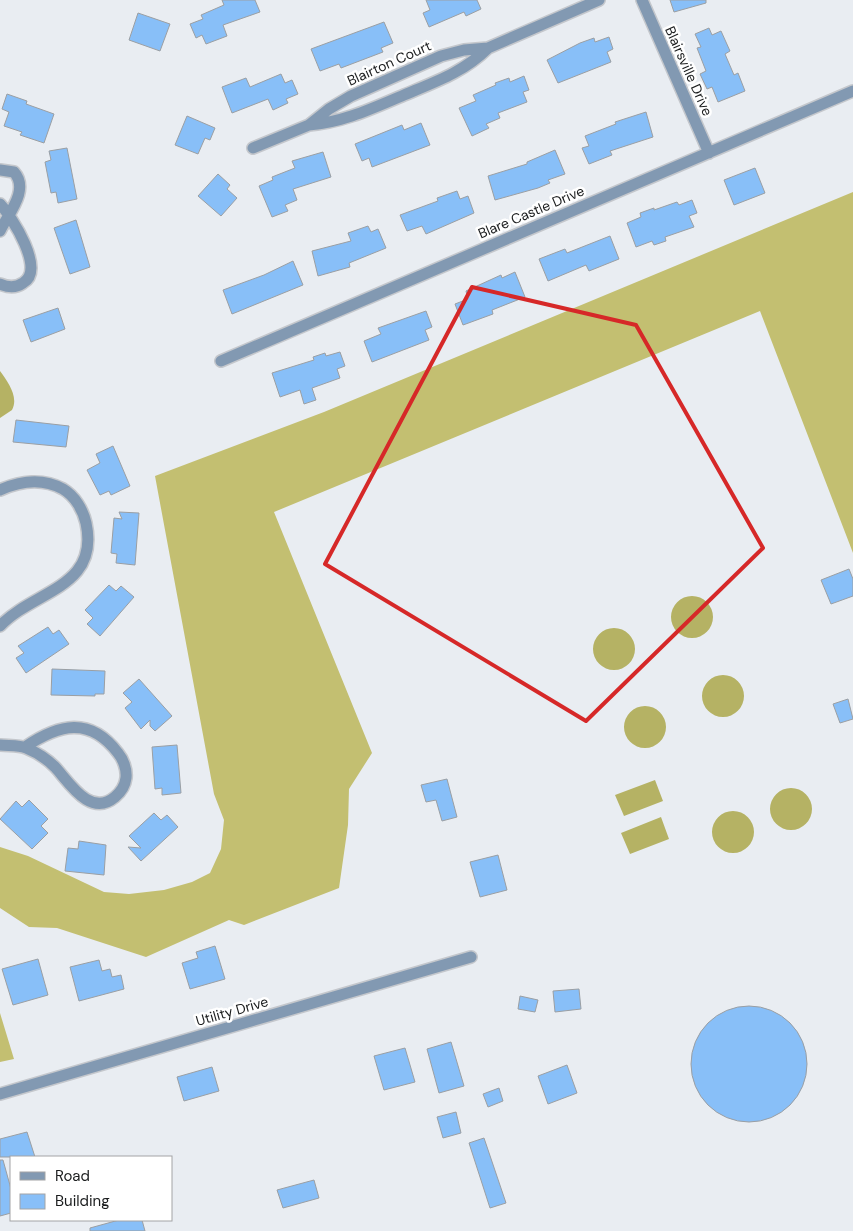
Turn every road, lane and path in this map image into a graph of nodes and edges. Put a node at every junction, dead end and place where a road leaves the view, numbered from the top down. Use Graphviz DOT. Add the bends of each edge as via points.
graph roads {
  1 [pos="599,0"];
  2 [pos="642,0"];
  3 [pos="488,48"];
  4 [pos="853,91"];
  5 [pos="309,125"];
  6 [pos="252,148"];
  7 [pos="708,153"];
  8 [pos="0,170"];
  9 [pos="0,204"];
  10 [pos="8,214"];
  11 [pos="0,231"];
  12 [pos="0,284"];
  13 [pos="221,361"];
  14 [pos="0,490"];
  15 [pos="0,626"];
  16 [pos="0,745"];
  17 [pos="25,747"];
  18 [pos="471,957"];
  19 [pos="0,1094"];
  1 -- 3 [label="street, Blairton Court"];
  2 -- 7 [label="street, Blairsville Drive"];
  3 -- 5 [label="street, Blairton Court" via="470,64 441,79 347,119"];
  3 -- 5 [label="street, Blairton Court" via="441,56 340,101"];
  4 -- 7 [label="street, Blare Castle Drive"];
  5 -- 6 [label="street, Blairton Court"];
  7 -- 13 [label="street, Blare Castle Drive"];
  8 -- 10 [label="street" via="14,172 20,183 18,197"];
  9 -- 10 [label="street"];
  10 -- 11 [label="street"];
  10 -- 12 [label="street" via="27,250 31,268 30,276 23,284 11,287"];
  14 -- 15 [label="street" via="27,482 53,485 64,490 74,497 80,508 88,539 84,562 77,573 58,588 22,607"];
  16 -- 17 [label="street"];
  17 -- 17 [label="street" via="54,767 71,788 87,800 113,800 124,786 125,767 120,755 92,731 58,728"];
  18 -- 19 [label="street, Utility Drive"];
}
